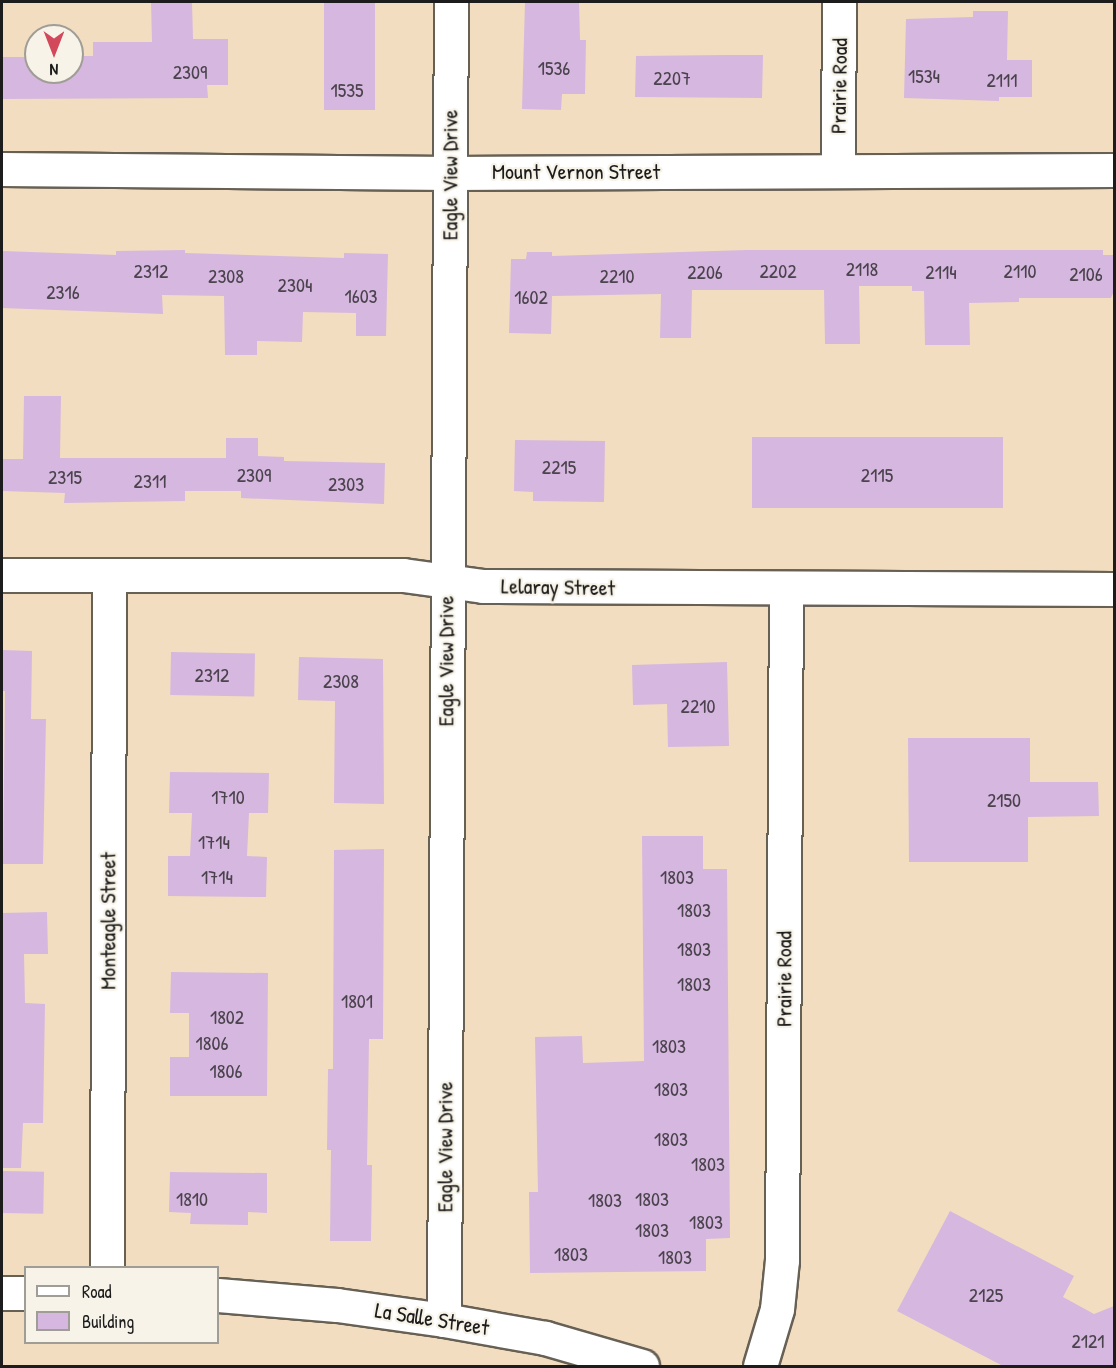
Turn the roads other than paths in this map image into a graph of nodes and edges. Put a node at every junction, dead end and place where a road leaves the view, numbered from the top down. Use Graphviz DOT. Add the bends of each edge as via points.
graph roads {
  1 [pos="451,2"];
  2 [pos="839,2"];
  3 [pos="2,169"];
  4 [pos="838,170"];
  5 [pos="1114,170"];
  6 [pos="451,172"];
  7 [pos="2,576"];
  8 [pos="109,576"];
  9 [pos="446,581"];
  10 [pos="786,589"];
  11 [pos="1114,589"];
  12 [pos="107,1266"];
  13 [pos="2,1293"];
  14 [pos="24,1293"];
  15 [pos="219,1295"];
  16 [pos="444,1320"];
  17 [pos="642,1366"];
  18 [pos="760,1366"];
  1 -- 6 [label="street, Eagle View Drive"];
  2 -- 4 [label="street, Prairie Road"];
  3 -- 6 [label="street, Mount Vernon Street"];
  4 -- 5 [label="street, Mount Vernon Street"];
  4 -- 6 [label="street, Mount Vernon Street"];
  6 -- 9 [label="street, Eagle View Drive"];
  7 -- 8 [label="street, Lelaray Street"];
  8 -- 9 [label="street, Lelaray Street" via="404,576"];
  8 -- 12 [label="street, Monteagle Street"];
  9 -- 10 [label="street, Lelaray Street" via="483,586"];
  9 -- 16 [label="street, Eagle View Drive"];
  10 -- 11 [label="street, Lelaray Street"];
  10 -- 18 [label="street, Prairie Road" via="782,1260 777,1309"];
  13 -- 14 [label="street"];
  15 -- 16 [label="street, La Salle Street" via="337,1305"];
  16 -- 17 [label="street, La Salle Street" via="545,1338"];
}
